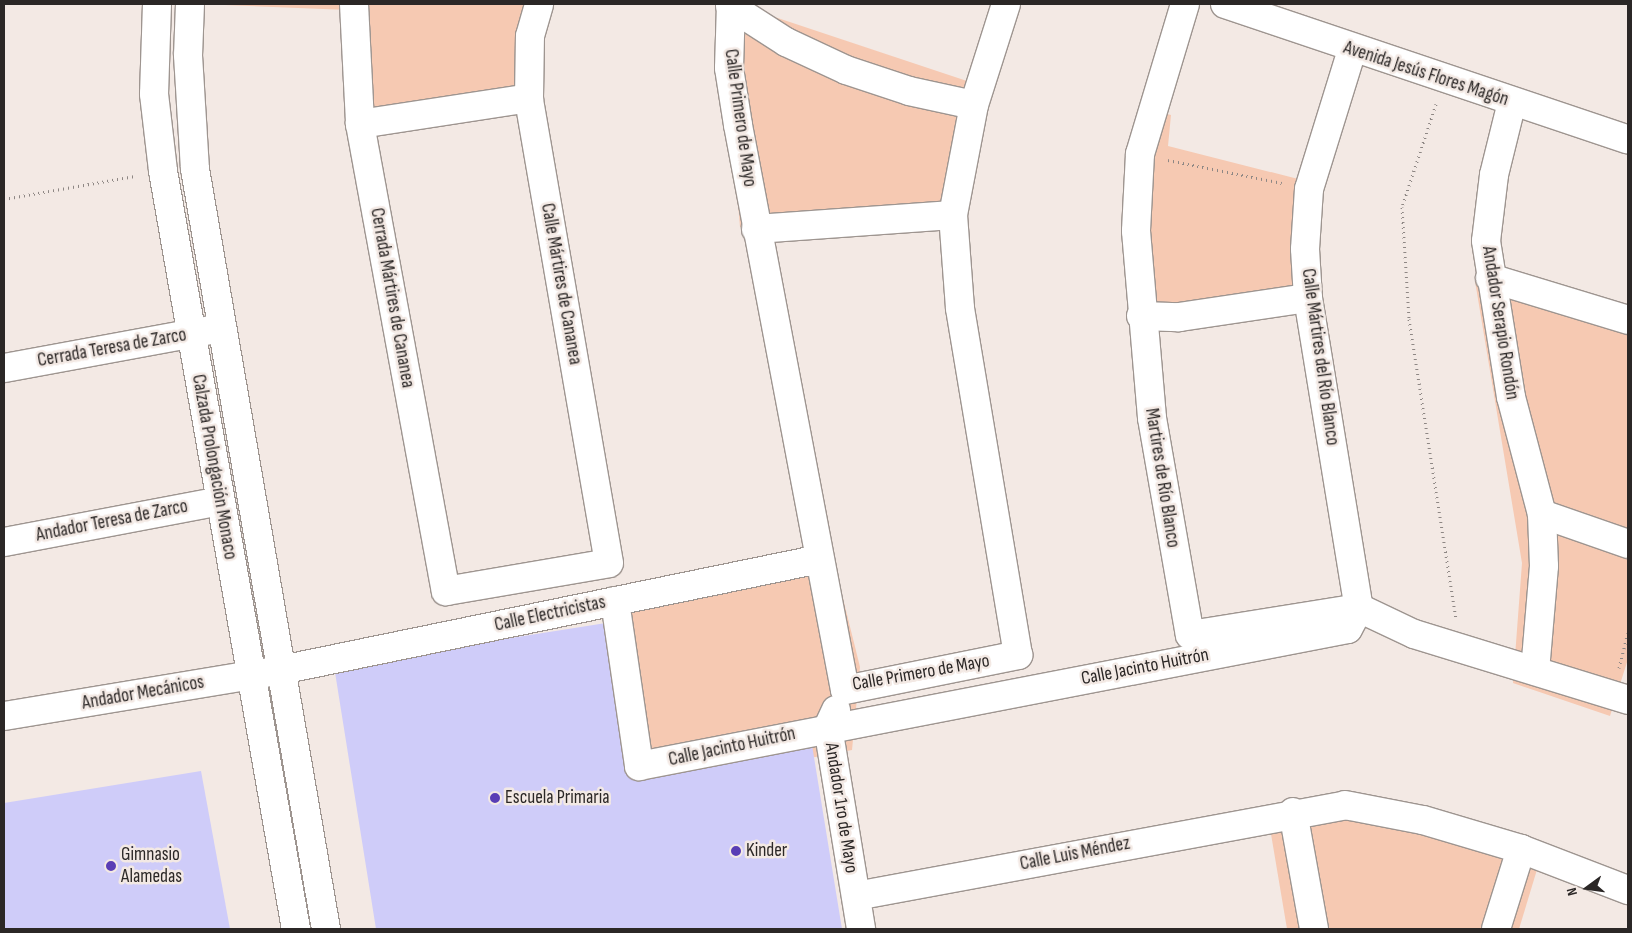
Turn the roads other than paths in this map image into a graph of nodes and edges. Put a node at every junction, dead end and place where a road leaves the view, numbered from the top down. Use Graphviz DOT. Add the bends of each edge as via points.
graph roads {
  1 [pos="157,4"];
  2 [pos="190,4"];
  3 [pos="354,4"];
  4 [pos="539,4"];
  5 [pos="1006,4"];
  6 [pos="1185,4"];
  7 [pos="1225,4"];
  8 [pos="730,5"];
  9 [pos="1260,10"];
  10 [pos="1352,50"];
  11 [pos="529,98"];
  12 [pos="1512,102"];
  13 [pos="974,105"];
  14 [pos="360,124"];
  15 [pos="1628,140"];
  16 [pos="953,215"];
  17 [pos="756,229"];
  18 [pos="1490,278"];
  19 [pos="1308,298"];
  20 [pos="1141,316"];
  21 [pos="1628,320"];
  22 [pos="221,328"];
  23 [pos="190,334"];
  24 [pos="4,368"];
  25 [pos="220,501"];
  26 [pos="1542,514"];
  27 [pos="4,542"];
  28 [pos="1628,544"];
  29 [pos="820,559"];
  30 [pos="446,591"];
  31 [pos="615,601"];
  32 [pos="1359,608"];
  33 [pos="282,670"];
  34 [pos="1535,671"];
  35 [pos="251,675"];
  36 [pos="845,690"];
  37 [pos="1620,698"];
  38 [pos="4,716"];
  39 [pos="828,727"];
  40 [pos="1293,812"];
  41 [pos="1521,849"];
  42 [pos="1628,890"];
  43 [pos="856,896"];
  44 [pos="296,929"];
  45 [pos="326,929"];
  46 [pos="861,929"];
  47 [pos="1314,929"];
  48 [pos="1496,929"];
  1 -- 23 [label="street, Calzada Prolongación Monaco" via="154,94 163,171"];
  2 -- 22 [label="street, Calzada Prolongación Monaco" via="188,55 195,169"];
  3 -- 14 [label="street, Cerrada Mártires de Cananea"];
  4 -- 11 [label="street, Calle Mártires de Cananea" via="530,36"];
  5 -- 13 [label="street, Calle Primero de Mayo"];
  6 -- 20 [label="street" via="1140,154 1136,231"];
  7 -- 9 [label="street, Avenida Jesús Flores Magón"];
  8 -- 13 [label="street, Calle Primero de Mayo" via="786,42 846,70 909,91"];
  8 -- 17 [label="street, Calle Primero de Mayo" via="729,68"];
  9 -- 10 [label="street, Avenida Jesús Flores Magón"];
  10 -- 12 [label="street, Avenida Jesús Flores Magón"];
  10 -- 19 [label="street, Calle Mártires del Río Blanco" via="1309,189"];
  11 -- 14 [label="street"];
  11 -- 30 [label="street, Calle Mártires de Cananea" via="609,563"];
  12 -- 15 [label="street, Avenida Jesús Flores Magón"];
  12 -- 18 [label="street, Andador Serapio Rondón" via="1494,175 1486,241"];
  13 -- 16 [label="street, Calle Primero de Mayo"];
  14 -- 30 [label="street, Cerrada Mártires de Cananea"];
  16 -- 17 [label="street"];
  16 -- 36 [label="street, Calle Primero de Mayo" via="960,308 1018,655"];
  17 -- 29 [label="street, Calle Primero de Mayo"];
  18 -- 21 [label="street"];
  18 -- 26 [label="street, Andador Serapio Rondón" via="1511,397"];
  19 -- 20 [label="street" via="1179,318"];
  19 -- 32 [label="street, Calle Mártires del Río Blanco"];
  20 -- 32 [label="street, Martires de Río Blanco" via="1153,427 1190,635"];
  22 -- 23 [label="street, Cerrada Teresa de Zarco"];
  22 -- 33 [label="street, Calzada Prolongación Monaco"];
  23 -- 24 [label="street, Cerrada Teresa de Zarco"];
  23 -- 25 [label="street, Calzada Prolongación Monaco"];
  25 -- 27 [label="street, Andador Teresa de Zarco"];
  25 -- 35 [label="street, Calzada Prolongación Monaco"];
  26 -- 28 [label="street"];
  26 -- 34 [label="street, Andador Serapio Rondón" via="1544,566"];
  29 -- 31 [label="street, Calle Electricistas"];
  29 -- 36 [label="street, Calle Primero de Mayo"];
  31 -- 33 [label="street, Calle Electricistas"];
  31 -- 39 [label="street, Calle Jacinto Huitrón" via="639,766"];
  32 -- 34 [label="street" via="1414,634"];
  32 -- 39 [label="street, Calle Jacinto Huitrón" via="1348,629"];
  33 -- 35 [label="street, Andador Mecánicos"];
  33 -- 45 [label="street, Calzada Prolongación Monaco"];
  34 -- 37 [label="street"];
  35 -- 38 [label="street, Andador Mecánicos"];
  35 -- 44 [label="street, Calzada Prolongación Monaco"];
  36 -- 39 [label="street, Andador 1ro de Mayo"];
  39 -- 43 [label="street, Andador 1ro de Mayo"];
  40 -- 41 [label="street, Calle Luis Méndez" via="1345,805 1422,820"];
  40 -- 43 [label="street, Calle Luis Méndez"];
  40 -- 47 [label="street"];
  41 -- 42 [label="street, Calle Luis Méndez"];
  41 -- 48 [label="street"];
  43 -- 46 [label="street, Andador 1ro de Mayo"];
}
